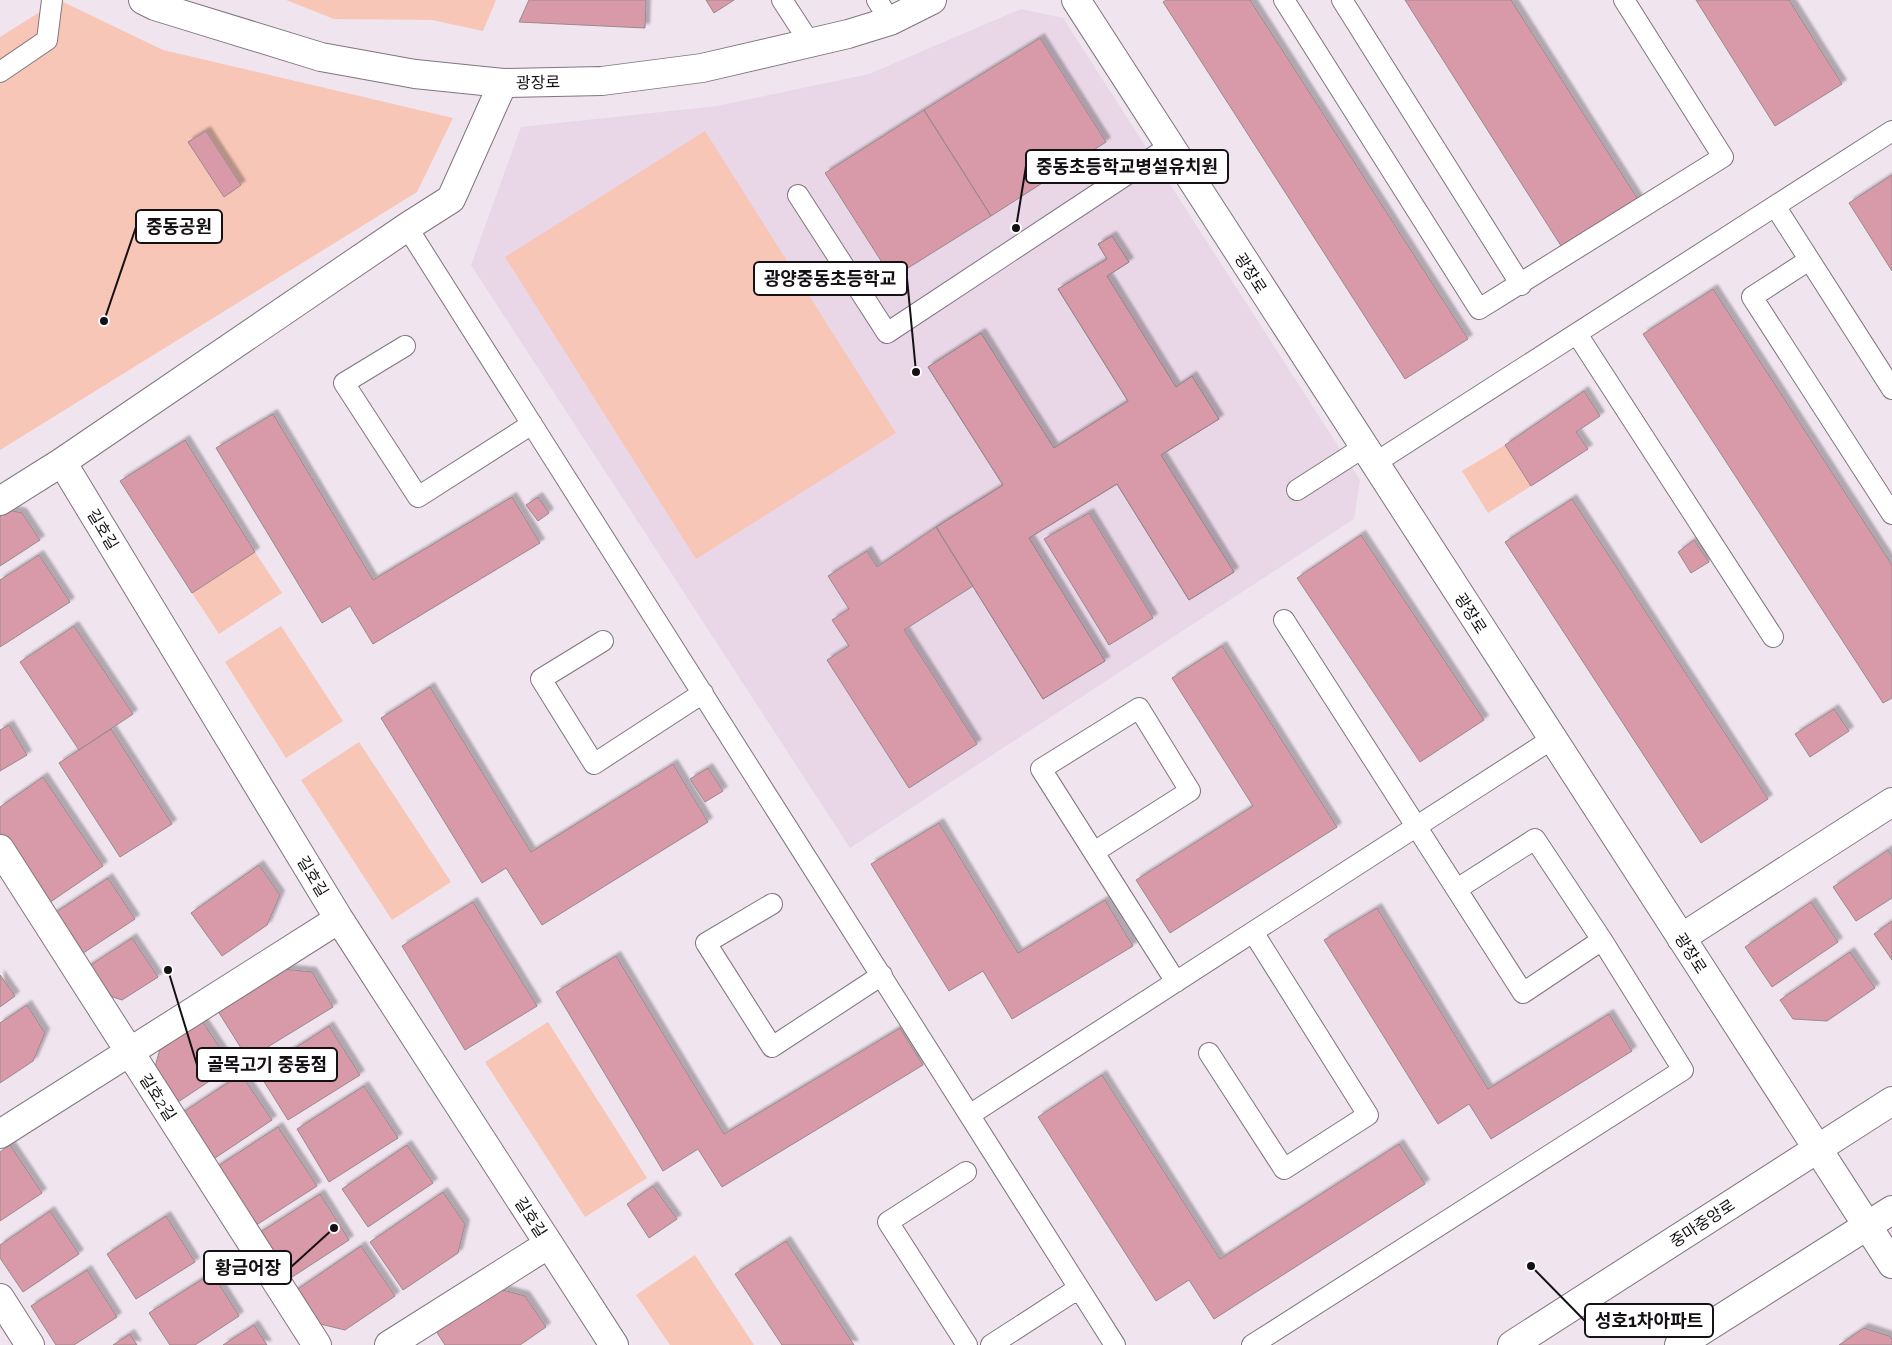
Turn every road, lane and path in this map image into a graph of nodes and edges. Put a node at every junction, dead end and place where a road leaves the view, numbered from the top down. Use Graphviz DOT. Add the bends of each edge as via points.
graph roads {
  1 [pos="52,0"];
  2 [pos="782,0"];
  3 [pos="932,0"];
  4 [pos="1076,0"];
  5 [pos="1284,0"];
  6 [pos="1342,0"];
  7 [pos="1624,0"];
  8 [pos="152,2"];
  9 [pos="883,10"];
  10 [pos="810,43"];
  11 [pos="0,72"];
  12 [pos="503,83"];
  13 [pos="1892,131"];
  14 [pos="1170,146"];
  15 [pos="798,195"];
  16 [pos="1775,206"];
  17 [pos="407,227"];
  18 [pos="1809,260"];
  19 [pos="1520,285"];
  20 [pos="1577,334"];
  21 [pos="405,346"];
  22 [pos="1892,389"];
  23 [pos="532,424"];
  24 [pos="1369,455"];
  25 [pos="62,462"];
  26 [pos="1296,490"];
  27 [pos="0,500"];
  28 [pos="1892,514"];
  29 [pos="1284,620"];
  30 [pos="1773,638"];
  31 [pos="603,642"];
  32 [pos="703,693"];
  33 [pos="1552,739"];
  34 [pos="1892,802"];
  35 [pos="1417,826"];
  36 [pos="0,848"];
  37 [pos="1094,852"];
  38 [pos="1456,889"];
  39 [pos="772,904"];
  40 [pos="339,919"];
  41 [pos="1253,932"];
  42 [pos="1681,938"];
  43 [pos="1602,940"];
  44 [pos="882,975"];
  45 [pos="1176,982"];
  46 [pos="130,1053"];
  47 [pos="1209,1054"];
  48 [pos="1892,1101"];
  49 [pos="971,1114"];
  50 [pos="0,1134"];
  51 [pos="1817,1149"];
  52 [pos="966,1172"];
  53 [pos="1892,1210"];
  54 [pos="1867,1226"];
  55 [pos="549,1244"];
  56 [pos="1892,1264"];
  57 [pos="1079,1288"];
  58 [pos="0,1298"];
  59 [pos="30,1345"];
  60 [pos="317,1345"];
  61 [pos="390,1345"];
  62 [pos="614,1345"];
  63 [pos="967,1345"];
  64 [pos="991,1345"];
  65 [pos="1115,1345"];
  66 [pos="1252,1345"];
  67 [pos="1512,1345"];
  68 [pos="1679,1345"];
  1 -- 11 [label="lane" via="47,40"];
  2 -- 10 [label="lane"];
  3 -- 9 [label="street, 광장로"];
  4 -- 14 [label="street, 광장로"];
  5 -- 19 [label="lane" via="1479,310"];
  6 -- 19 [label="lane"];
  7 -- 19 [label="lane" via="1723,157"];
  8 -- 12 [label="street, 광장로" via="321,57 415,74"];
  9 -- 10 [label="street, 광장로" via="848,34"];
  10 -- 12 [label="street, 광장로" via="702,68 602,81"];
  12 -- 17 [label="street" via="451,199"];
  13 -- 16 [label="lane"];
  14 -- 15 [label="lane" via="887,333"];
  14 -- 24 [label="street, 광장로"];
  16 -- 18 [label="lane"];
  16 -- 20 [label="lane"];
  17 -- 23 [label="lane"];
  17 -- 25 [label="street"];
  18 -- 22 [label="lane"];
  18 -- 28 [label="lane" via="1752,297"];
  20 -- 24 [label="lane"];
  20 -- 30 [label="lane"];
  21 -- 23 [label="lane" via="344,383 418,497"];
  23 -- 32 [label="lane"];
  24 -- 26 [label="lane"];
  24 -- 33 [label="street, 광장로"];
  25 -- 27 [label="street"];
  25 -- 40 [label="street, 길호길"];
  29 -- 35 [label="lane"];
  31 -- 32 [label="lane" via="541,679 594,764"];
  32 -- 44 [label="lane"];
  33 -- 35 [label="lane"];
  33 -- 42 [label="street, 광장로"];
  34 -- 42 [label="street"];
  35 -- 38 [label="lane"];
  35 -- 41 [label="lane"];
  36 -- 46 [label="street, 길호2길"];
  37 -- 37 [label="lane" via="1041,769 1140,708 1190,791"];
  37 -- 45 [label="lane"];
  38 -- 43 [label="lane" via="1535,839"];
  38 -- 43 [label="lane" via="1523,993"];
  39 -- 44 [label="lane" via="706,943 772,1047"];
  40 -- 46 [label="street"];
  40 -- 55 [label="street, 길호길"];
  41 -- 45 [label="lane"];
  41 -- 47 [label="lane" via="1368,1115 1284,1170"];
  42 -- 51 [label="street, 광장로"];
  43 -- 66 [label="lane" via="1683,1070"];
  44 -- 49 [label="lane"];
  45 -- 49 [label="lane"];
  46 -- 50 [label="street"];
  46 -- 60 [label="street, 길호2길"];
  48 -- 51 [label="street, 중마중앙로"];
  49 -- 57 [label="lane"];
  51 -- 54 [label="street, 광장로"];
  51 -- 67 [label="street, 중마중앙로"];
  52 -- 63 [label="lane" via="888,1222"];
  53 -- 54 [label="street"];
  54 -- 56 [label="street, 광장로"];
  54 -- 68 [label="street"];
  55 -- 61 [label="street"];
  55 -- 62 [label="street, 길호길"];
  57 -- 64 [label="lane"];
  57 -- 65 [label="lane"];
  58 -- 59 [label="street"];
}
